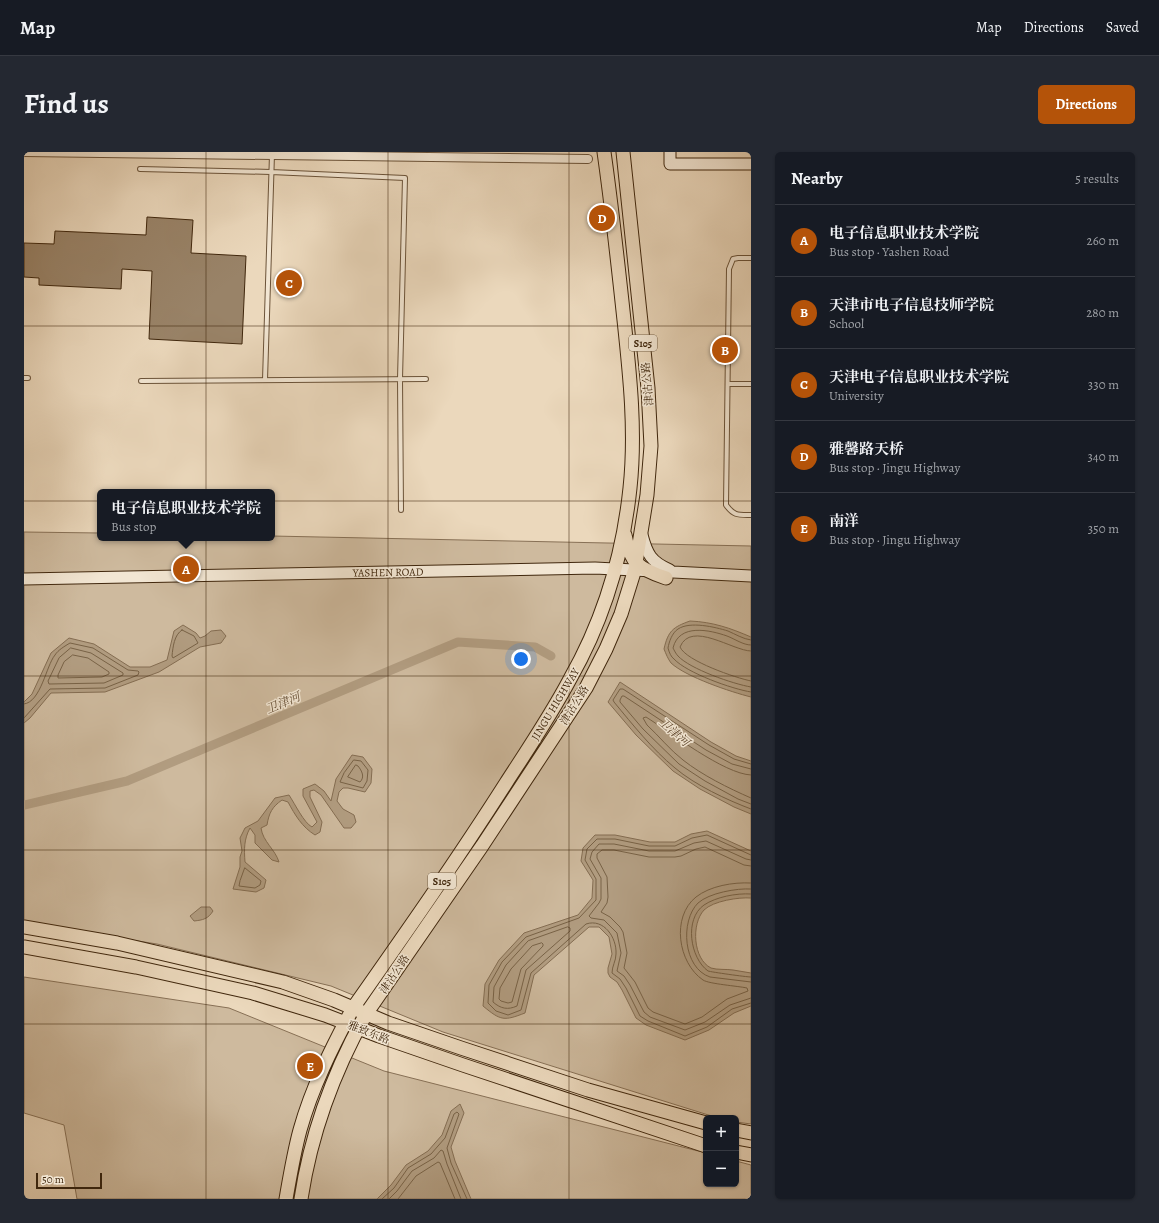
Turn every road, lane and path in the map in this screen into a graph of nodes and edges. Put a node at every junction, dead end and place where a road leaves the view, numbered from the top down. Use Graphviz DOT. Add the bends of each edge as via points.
graph roads {
  1 [pos="24,152"];
  2 [pos="604,152"];
  3 [pos="623,152"];
  4 [pos="670,152"];
  5 [pos="272,154"];
  6 [pos="588,159"];
  7 [pos="751,164"];
  8 [pos="140,169"];
  9 [pos="271,172"];
  10 [pos="751,258"];
  11 [pos="426,378"];
  12 [pos="400,379"];
  13 [pos="266,380"];
  14 [pos="141,381"];
  15 [pos="728,384"];
  16 [pos="751,384"];
  17 [pos="401,510"];
  18 [pos="751,515"];
  19 [pos="624,532"];
  20 [pos="642,535"];
  21 [pos="638,570"];
  22 [pos="614,572"];
  23 [pos="670,575"];
  24 [pos="751,576"];
  25 [pos="24,579"];
  26 [pos="751,582"];
  27 [pos="24,585"];
  28 [pos="24,927"];
  29 [pos="24,947"];
  30 [pos="353,1008"];
  31 [pos="366,1014"];
  32 [pos="345,1022"];
  33 [pos="358,1028"];
  34 [pos="703,1122"];
  35 [pos="739,1131"];
  36 [pos="751,1133"];
  37 [pos="703,1145"];
  38 [pos="739,1153"];
  39 [pos="751,1155"];
  40 [pos="286,1199"];
  41 [pos="301,1199"];
  1 -- 5 [label="street"];
  2 -- 19 [label="main road, JINGU HIGHWAY / S105" via="632,389 633,444"];
  3 -- 20 [label="main road, 津沽公路 / S105" via="648,388 651,446"];
  4 -- 7 [label="street" via="670,164"];
  5 -- 6 [label="street"];
  5 -- 9 [label="lane"];
  8 -- 9 [label="lane"];
  9 -- 12 [label="lane" via="405,178"];
  9 -- 13 [label="lane"];
  10 -- 15 [label="lane" via="733,259 730,269"];
  11 -- 12 [label="lane"];
  12 -- 13 [label="lane"];
  12 -- 17 [label="lane"];
  13 -- 14 [label="lane"];
  15 -- 16 [label="lane"];
  15 -- 18 [label="lane" via="726,505 737,515"];
  19 -- 21 [label="main road" via="629,552"];
  19 -- 22 [label="main road, JINGU HIGHWAY / S105"];
  20 -- 21 [label="main road, 津沽公路 / S105"];
  20 -- 23 [label="street" via="645,547 654,561"];
  21 -- 22 [label="street, YASHEN ROAD"];
  21 -- 23 [label="main road"];
  21 -- 31 [label="main road, 津沽公路 / S105" via="609,642 586,688 482,846"];
  22 -- 25 [label="street, YASHEN ROAD"];
  22 -- 27 [label="street, YASHEN ROAD"];
  22 -- 30 [label="main road, JINGU HIGHWAY / S105" via="586,648 554,707 471,839"];
  23 -- 24 [label="street"];
  23 -- 26 [label="street"];
  28 -- 30 [label="main road, 雅致东路" via="117,943 228,968 283,982"];
  29 -- 32 [label="main road, 雅致东路" via="136,966 208,982 253,993"];
  30 -- 31 [label="main road, 雅致东路"];
  30 -- 32 [label="main road, JINGU HIGHWAY / S105"];
  31 -- 33 [label="main road, 津沽公路 / S105"];
  31 -- 34 [label="main road, 雅致东路" via="588,1090"];
  32 -- 33 [label="main road, 雅致东路"];
  32 -- 40 [label="main road, JINGU HIGHWAY / S105" via="307,1108"];
  33 -- 37 [label="main road, 雅致东路"];
  33 -- 41 [label="main road, 津沽公路 / S105" via="334,1078 317,1125"];
  35 -- 36 [label="main road"];
  38 -- 39 [label="main road"];
}
